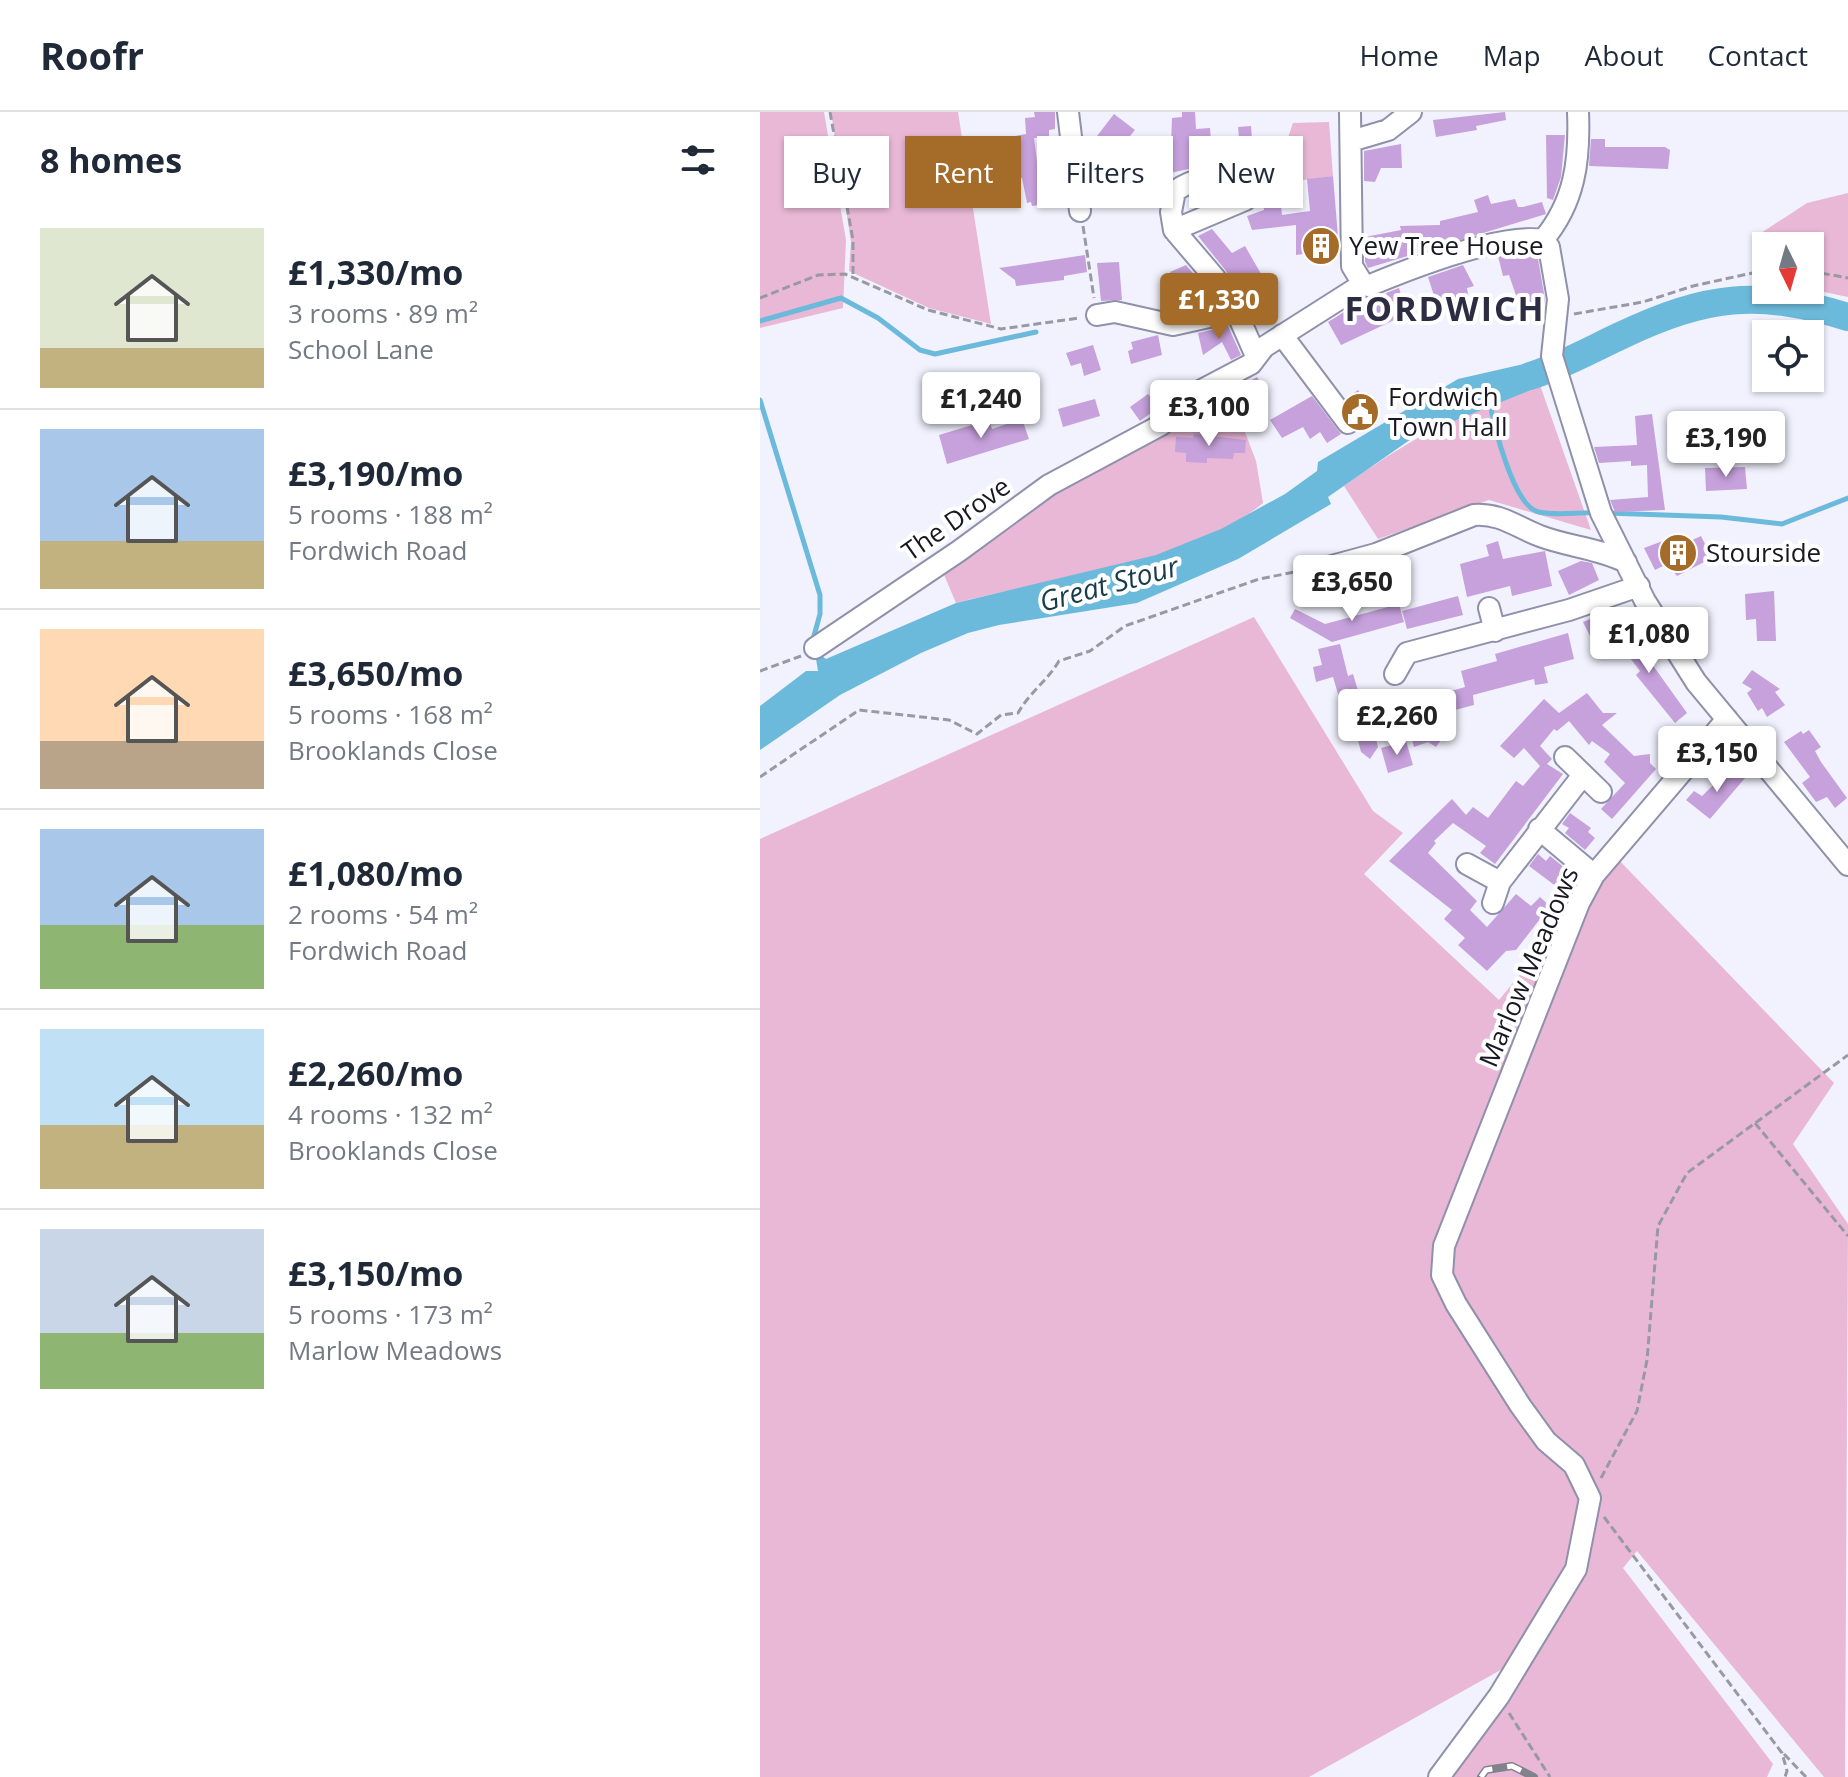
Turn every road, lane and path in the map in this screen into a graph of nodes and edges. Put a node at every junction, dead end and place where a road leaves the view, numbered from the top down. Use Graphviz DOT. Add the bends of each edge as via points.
graph roads {
  1 [pos="830,112"];
  2 [pos="1068,112"];
  3 [pos="1350,112"];
  4 [pos="1411,112"];
  5 [pos="1578,112"];
  6 [pos="1351,141"];
  7 [pos="1080,211"];
  8 [pos="1174,230"];
  9 [pos="1543,240"];
  10 [pos="1752,273"];
  11 [pos="1824,274"];
  12 [pos="852,276"];
  13 [pos="1848,278"];
  14 [pos="1363,284"];
  15 [pos="760,298"];
  16 [pos="1236,311"];
  17 [pos="1097,315"];
  18 [pos="1554,317"];
  19 [pos="1282,335"];
  20 [pos="1254,360"];
  21 [pos="1348,423"];
  22 [pos="1626,562"];
  23 [pos="1317,570"];
  24 [pos="1639,586"];
  25 [pos="1489,608"];
  26 [pos="1495,631"];
  27 [pos="815,648"];
  28 [pos="760,671"];
  29 [pos="1395,674"];
  30 [pos="1727,719"];
  31 [pos="1565,757"];
  32 [pos="1583,775"];
  33 [pos="760,777"];
  34 [pos="1601,792"];
  35 [pos="1539,829"];
  36 [pos="1467,864"];
  37 [pos="1848,865"];
  38 [pos="1594,875"];
  39 [pos="1500,882"];
  40 [pos="1493,903"];
  41 [pos="1848,1055"];
  42 [pos="1755,1123"];
  43 [pos="1848,1236"];
  44 [pos="1590,1498"];
  45 [pos="1499,1696"];
  46 [pos="1782,1753"];
  47 [pos="1439,1777"];
  48 [pos="1550,1777"];
  49 [pos="1785,1777"];
  50 [pos="1806,1777"];
  1 -- 12 [label="path" via="853,240"];
  2 -- 7 [label="street"];
  3 -- 6 [label="street"];
  4 -- 6 [label="street" via="1388,130"];
  5 -- 9 [label="street" via="1572,193"];
  6 -- 14 [label="street" via="1352,266"];
  7 -- 17 [label="path"];
  8 -- 16 [label="street"];
  9 -- 14 [label="street, The Drove" via="1491,246"];
  9 -- 18 [label="street" via="1549,247 1558,299"];
  10 -- 18 [label="path" via="1643,302"];
  11 -- 13 [label="path"];
  12 -- 15 [label="path" via="818,275"];
  12 -- 17 [label="path" via="928,310 1001,329"];
  14 -- 19 [label="street, The Drove"];
  16 -- 17 [label="street" via="1173,325 1115,312"];
  16 -- 20 [label="street"];
  18 -- 22 [label="street" via="1552,356 1559,383 1601,513"];
  19 -- 20 [label="street, The Drove"];
  19 -- 21 [label="street"];
  20 -- 27 [label="street, The Drove" via="1194,394 1161,425 1049,485"];
  22 -- 23 [label="street" via="1600,549 1540,536 1491,514 1474,515 1376,554"];
  22 -- 24 [label="street"];
  23 -- 33 [label="path" via="1259,579 1125,626 1090,651 1059,661 1018,713 1001,715 977,734 949,720 859,710"];
  24 -- 26 [label="street"];
  24 -- 30 [label="street" via="1696,682"];
  25 -- 26 [label="street"];
  26 -- 29 [label="street" via="1407,653"];
  27 -- 28 [label="path"];
  30 -- 37 [label="street"];
  30 -- 38 [label="street, Marlow Meadows"];
  31 -- 32 [label="street"];
  32 -- 34 [label="street"];
  32 -- 35 [label="street"];
  35 -- 38 [label="street"];
  35 -- 39 [label="street"];
  36 -- 39 [label="street"];
  38 -- 44 [label="street, Marlow Meadows" via="1450,1224 1442,1275 1520,1405 1546,1441 1574,1465"];
  39 -- 40 [label="street"];
  41 -- 42 [label="path"];
  42 -- 43 [label="path"];
  42 -- 44 [label="path" via="1687,1173 1665,1210 1658,1226 1647,1360 1637,1411"];
  44 -- 45 [label="street" via="1576,1569"];
  44 -- 46 [label="path"];
  45 -- 47 [label="street"];
  45 -- 48 [label="path"];
  46 -- 49 [label="path"];
  46 -- 50 [label="path"];
}
